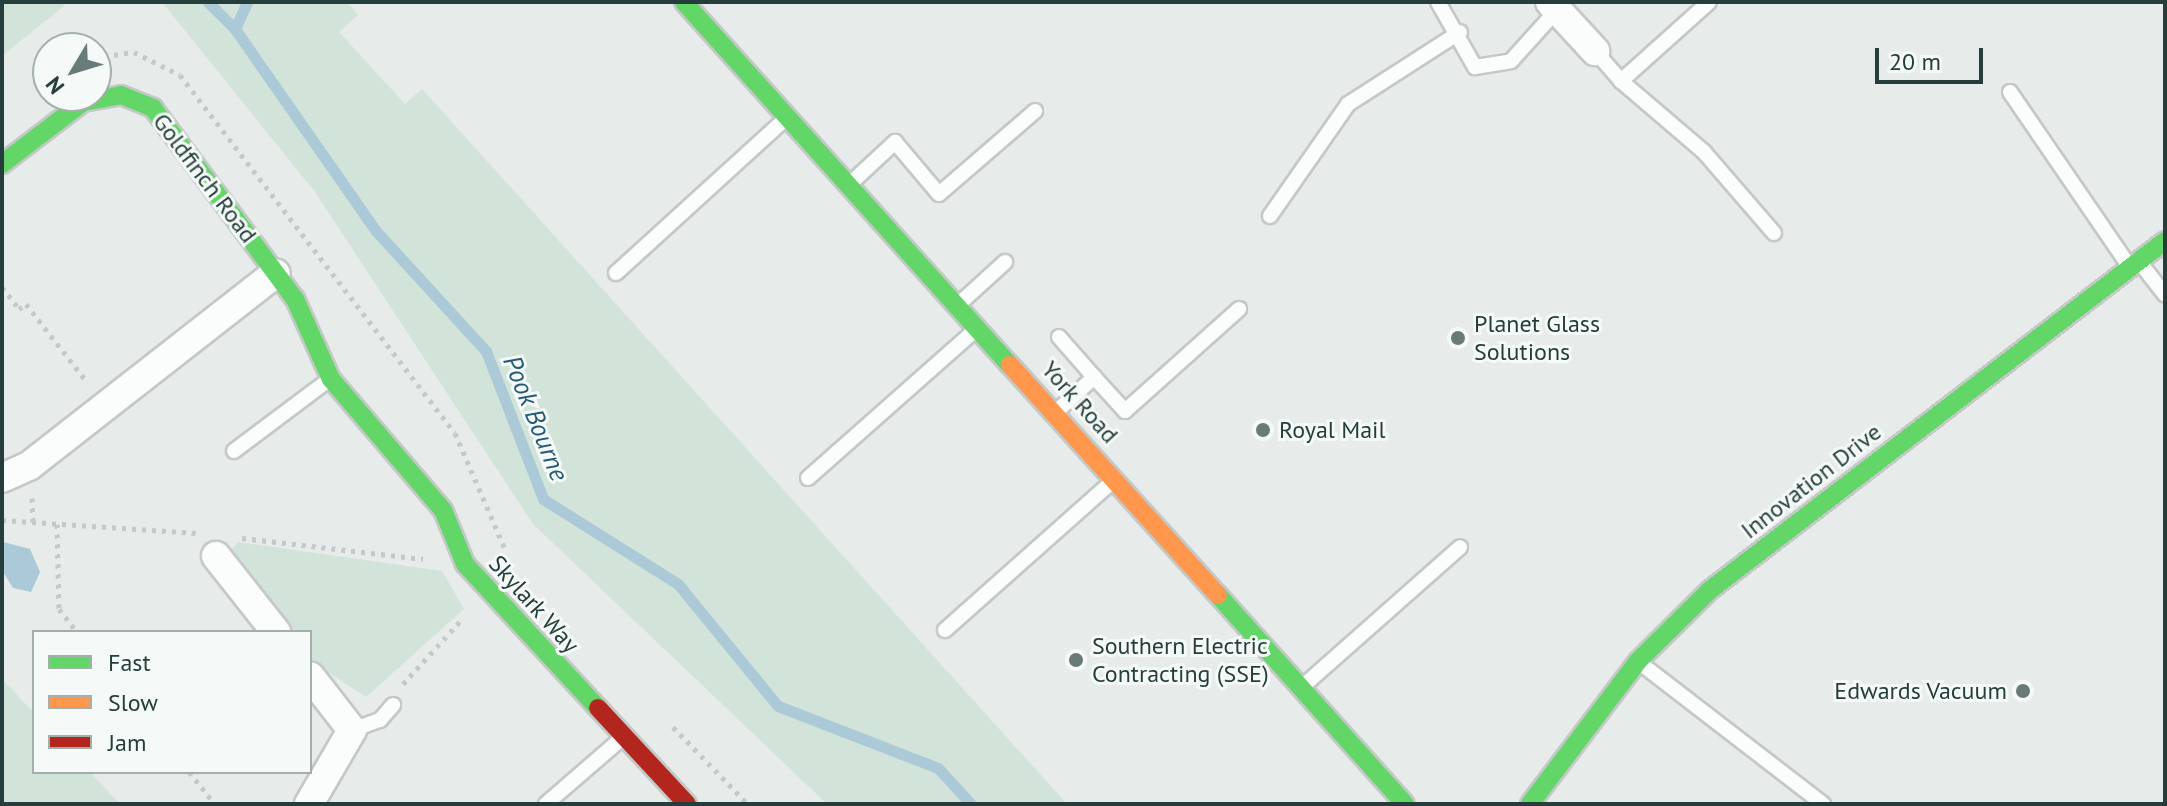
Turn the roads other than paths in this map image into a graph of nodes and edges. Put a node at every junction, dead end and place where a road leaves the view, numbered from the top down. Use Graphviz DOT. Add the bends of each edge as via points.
graph roads {
  1 [pos="684,2"];
  2 [pos="1438,2"];
  3 [pos="1709,2"];
  4 [pos="1554,6"];
  5 [pos="1460,32"];
  6 [pos="1595,51"];
  7 [pos="1621,81"];
  8 [pos="2010,92"];
  9 [pos="1035,111"];
  10 [pos="791,114"];
  11 [pos="2,164"];
  12 [pos="852,182"];
  13 [pos="1270,216"];
  14 [pos="1774,233"];
  15 [pos="2165,241"];
  16 [pos="1005,262"];
  17 [pos="2135,264"];
  18 [pos="276,273"];
  19 [pos="616,273"];
  20 [pos="2165,295"];
  21 [pos="295,299"];
  22 [pos="959,303"];
  23 [pos="1239,309"];
  24 [pos="979,326"];
  25 [pos="1059,337"];
  26 [pos="1094,377"];
  27 [pos="331,379"];
  28 [pos="1055,412"];
  29 [pos="234,451"];
  30 [pos="2,478"];
  31 [pos="808,478"];
  32 [pos="1116,478"];
  33 [pos="1460,547"];
  34 [pos="216,556"];
  35 [pos="274,630"];
  36 [pos="945,630"];
  37 [pos="1638,661"];
  38 [pos="312,679"];
  39 [pos="1301,688"];
  40 [pos="393,705"];
  41 [pos="352,730"];
  42 [pos="621,738"];
  43 [pos="309,804"];
  44 [pos="546,804"];
  45 [pos="687,804"];
  46 [pos="1405,804"];
  47 [pos="1530,804"];
  48 [pos="1823,804"];
  1 -- 10 [label="street, York Road"];
  2 -- 5 [label="lane"];
  3 -- 7 [label="lane"];
  4 -- 5 [label="lane" via="1511,61 1475,67"];
  4 -- 6 [label="street"];
  5 -- 13 [label="lane" via="1348,104"];
  6 -- 7 [label="lane"];
  7 -- 14 [label="lane" via="1704,152"];
  8 -- 17 [label="lane"];
  9 -- 12 [label="lane" via="939,194 895,142"];
  10 -- 12 [label="street, York Road"];
  10 -- 19 [label="lane"];
  11 -- 18 [label="street, Goldfinch Road" via="83,102 131,99 153,108"];
  12 -- 22 [label="street, York Road"];
  15 -- 17 [label="street, Innovation Drive"];
  16 -- 22 [label="lane"];
  17 -- 20 [label="lane"];
  17 -- 37 [label="street, Innovation Drive" via="1710,590"];
  18 -- 21 [label="street, Goldfinch Road"];
  18 -- 30 [label="street" via="106,406"];
  21 -- 27 [label="street, Skylark Way"];
  22 -- 24 [label="street, York Road"];
  23 -- 26 [label="lane" via="1125,411"];
  24 -- 28 [label="street, York Road"];
  24 -- 31 [label="lane"];
  25 -- 26 [label="lane"];
  26 -- 28 [label="lane"];
  27 -- 29 [label="lane"];
  27 -- 42 [label="street, Skylark Way" via="443,510 465,564"];
  28 -- 32 [label="street, York Road"];
  32 -- 36 [label="lane"];
  32 -- 39 [label="street, York Road"];
  33 -- 39 [label="lane"];
  34 -- 35 [label="street"];
  37 -- 47 [label="street, Innovation Drive"];
  37 -- 48 [label="lane"];
  38 -- 41 [label="street"];
  39 -- 46 [label="street, York Road"];
  40 -- 41 [label="lane" via="380,720"];
  41 -- 43 [label="street"];
  42 -- 44 [label="lane"];
  42 -- 45 [label="street, Skylark Way"];
}
